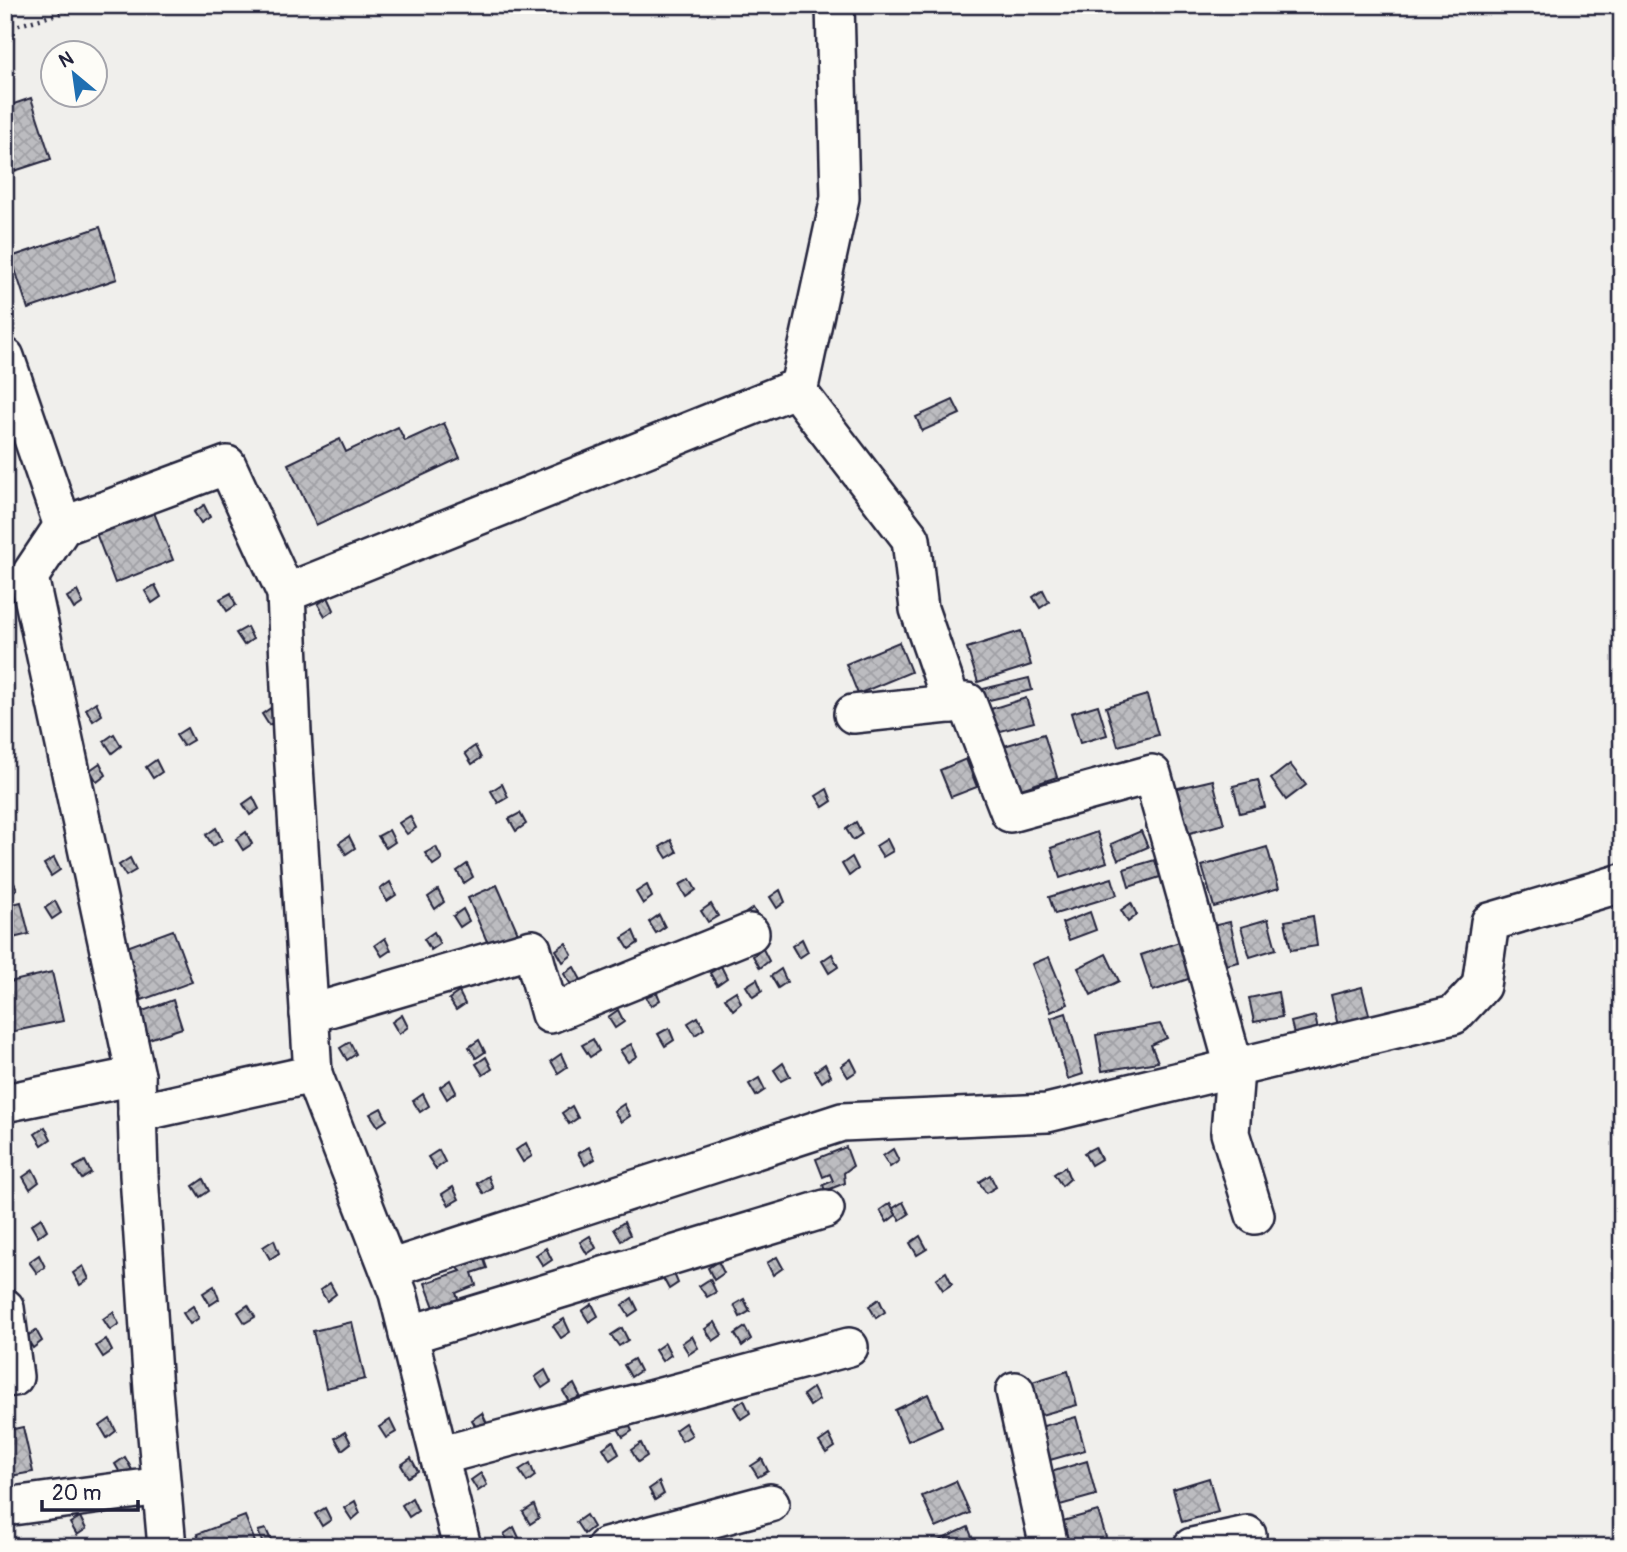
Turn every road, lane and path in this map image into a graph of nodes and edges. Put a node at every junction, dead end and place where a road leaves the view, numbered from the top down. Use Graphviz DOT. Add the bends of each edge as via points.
graph roads {
  1 [pos="89,5"];
  2 [pos="835,5"];
  3 [pos="5,30"];
  4 [pos="5,357"];
  5 [pos="796,388"];
  6 [pos="63,526"];
  7 [pos="286,593"];
  8 [pos="952,704"];
  9 [pos="853,714"];
  10 [pos="1622,883"];
  11 [pos="750,933"];
  12 [pos="309,1014"];
  13 [pos="1235,1069"];
  14 [pos="313,1074"];
  15 [pos="136,1076"];
  16 [pos="5,1103"];
  17 [pos="137,1113"];
  18 [pos="825,1209"];
  19 [pos="1255,1215"];
  20 [pos="389,1269"];
  21 [pos="5,1308"];
  22 [pos="408,1335"];
  23 [pos="849,1348"];
  24 [pos="5,1378"];
  25 [pos="1015,1391"];
  26 [pos="439,1456"];
  27 [pos="161,1486"];
  28 [pos="770,1503"];
  29 [pos="5,1507"];
  30 [pos="1247,1535"];
  31 [pos="167,1547"];
  32 [pos="462,1547"];
  33 [pos="606,1547"];
  34 [pos="1049,1547"];
  35 [pos="1192,1547"];
  1 -- 3 [label="path"];
  2 -- 5 [label="street" via="840,198"];
  4 -- 6 [label="street"];
  5 -- 7 [label="street"];
  5 -- 8 [label="street" via="911,539 919,608"];
  6 -- 7 [label="street" via="227,465"];
  6 -- 15 [label="street" via="29,577"];
  7 -- 12 [label="street"];
  8 -- 9 [label="street"];
  8 -- 13 [label="street" via="967,702 1010,813 1152,774"];
  10 -- 13 [label="street" via="1490,922 1481,986 1454,1015"];
  11 -- 12 [label="street" via="550,1014 532,949"];
  12 -- 14 [label="street"];
  13 -- 19 [label="street" via="1230,1133"];
  13 -- 20 [label="street" via="1047,1113 842,1122"];
  14 -- 17 [label="street"];
  14 -- 20 [label="street"];
  15 -- 16 [label="street"];
  15 -- 17 [label="street"];
  17 -- 27 [label="street"];
  18 -- 22 [label="street"];
  20 -- 22 [label="street"];
  21 -- 24 [label="street" via="14,1377"];
  22 -- 26 [label="street"];
  23 -- 26 [label="street"];
  25 -- 34 [label="street"];
  26 -- 32 [label="street"];
  27 -- 29 [label="street"];
  27 -- 31 [label="street"];
  28 -- 33 [label="street"];
  30 -- 35 [label="street"];
}
